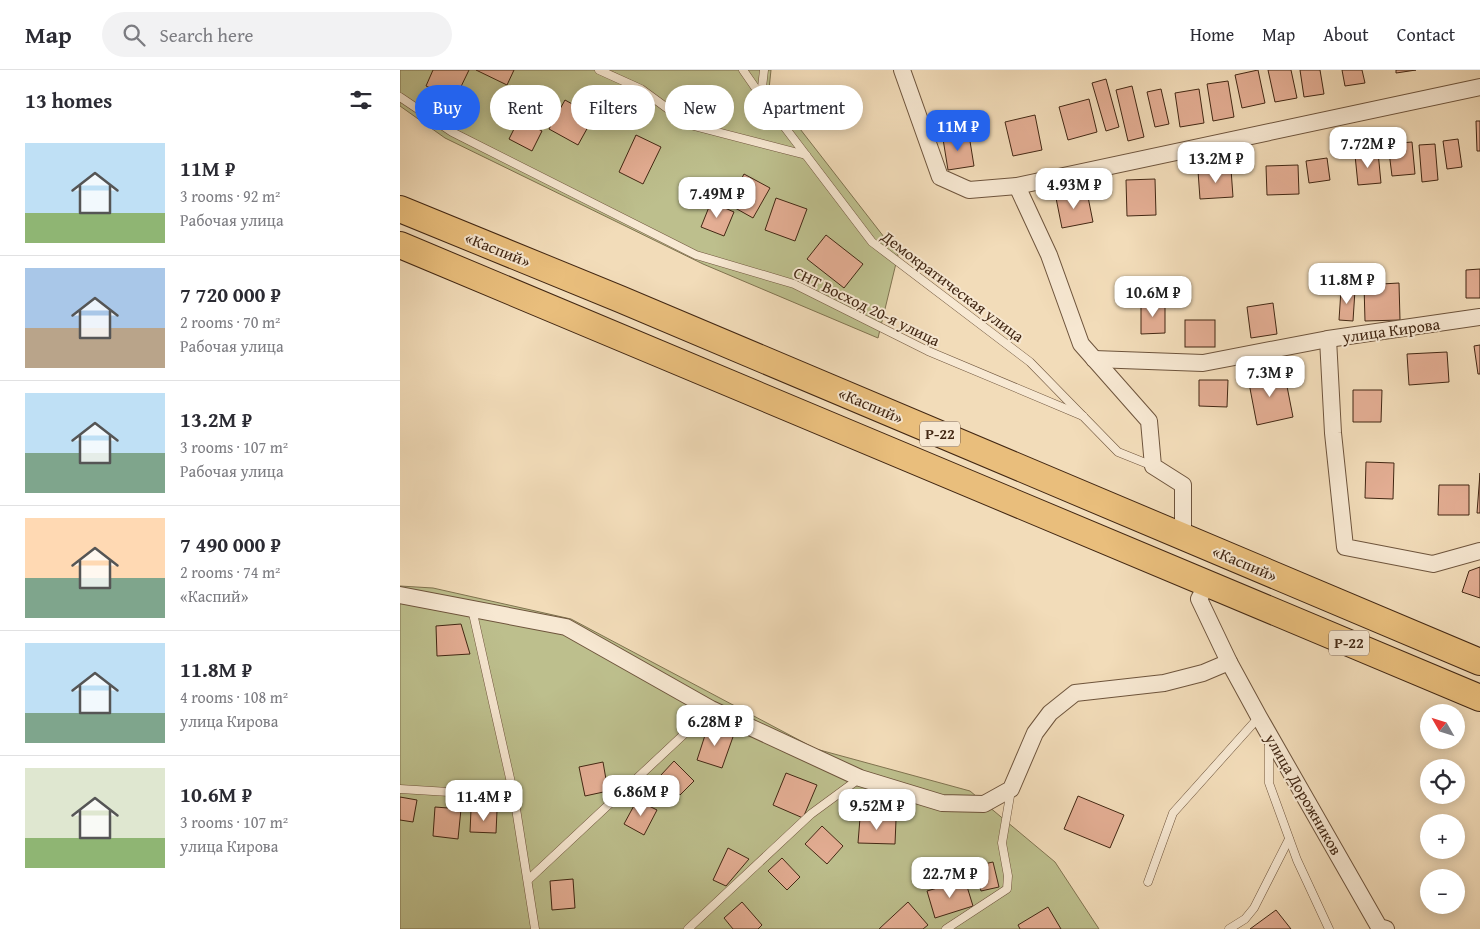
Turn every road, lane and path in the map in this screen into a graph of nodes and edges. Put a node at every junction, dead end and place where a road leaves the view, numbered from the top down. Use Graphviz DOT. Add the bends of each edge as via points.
graph roads {
  1 [pos="599,70"];
  2 [pos="743,70"];
  3 [pos="764,70"];
  4 [pos="902,70"];
  5 [pos="753,85"];
  6 [pos="762,85"];
  7 [pos="1480,88"];
  8 [pos="400,97"];
  9 [pos="787,130"];
  10 [pos="806,155"];
  11 [pos="1017,186"];
  12 [pos="400,209"];
  13 [pos="400,245"];
  14 [pos="1480,317"];
  15 [pos="1328,339"];
  16 [pos="1094,359"];
  17 [pos="1083,416"];
  18 [pos="1153,466"];
  19 [pos="1183,537"];
  20 [pos="1480,551"];
  21 [pos="1203,592"];
  22 [pos="400,595"];
  23 [pos="472,609"];
  24 [pos="1229,662"];
  25 [pos="1480,662"];
  26 [pos="1480,698"];
  27 [pos="711,709"];
  28 [pos="1259,717"];
  29 [pos="1268,734"];
  30 [pos="860,778"];
  31 [pos="400,789"];
  32 [pos="1011,789"];
  33 [pos="514,796"];
  34 [pos="1289,839"];
  35 [pos="528,880"];
  36 [pos="1148,882"];
  37 [pos="1383,928"];
  38 [pos="535,929"];
  39 [pos="688,929"];
  40 [pos="946,929"];
  41 [pos="1229,929"];
  42 [pos="1329,929"];
  1 -- 10 [label="lane" via="641,89 690,125"];
  2 -- 5 [label="lane, Демократическая улица"];
  3 -- 6 [label="lane"];
  4 -- 11 [label="street" via="940,177 969,190"];
  7 -- 11 [label="street"];
  8 -- 17 [label="lane, СНТ Восход 20-я улица" via="452,132 696,255 794,284 928,351"];
  9 -- 10 [label="lane, Демократическая улица"];
  10 -- 17 [label="lane, Демократическая улица" via="872,242 1030,362"];
  11 -- 16 [label="street" via="1082,344"];
  12 -- 19 [label="highway, «Каспий» / Р-22"];
  13 -- 21 [label="highway, «Каспий» / Р-22" via="1176,571"];
  14 -- 15 [label="street, улица Кирова"];
  15 -- 16 [label="street, улица Кирова" via="1203,362"];
  15 -- 20 [label="street" via="1333,433 1345,546 1433,564"];
  16 -- 18 [label="street" via="1149,421"];
  17 -- 18 [label="lane, Демократическая улица" via="1118,452"];
  18 -- 19 [label="street" via="1183,485"];
  19 -- 25 [label="highway, «Каспий» / Р-22"];
  21 -- 24 [label="street, улица Дорожников"];
  21 -- 26 [label="highway, «Каспий» / Р-22"];
  22 -- 23 [label="street"];
  23 -- 27 [label="street" via="566,626"];
  23 -- 33 [label="lane"];
  24 -- 28 [label="street, улица Дорожников"];
  24 -- 32 [label="street" via="1164,684 1075,693 1050,713 1035,732"];
  27 -- 30 [label="street"];
  27 -- 35 [label="lane"];
  28 -- 29 [label="street, улица Дорожников"];
  28 -- 36 [label="lane" via="1173,813"];
  29 -- 34 [label="lane" via="1269,783"];
  29 -- 37 [label="street, улица Дорожников"];
  30 -- 32 [label="street" via="942,803 984,804"];
  30 -- 39 [label="lane" via="811,814"];
  31 -- 33 [label="lane"];
  32 -- 40 [label="lane" via="1002,843 1007,888"];
  33 -- 35 [label="lane"];
  34 -- 41 [label="lane" via="1254,908 1245,919"];
  34 -- 42 [label="lane"];
  35 -- 38 [label="lane"];
}
